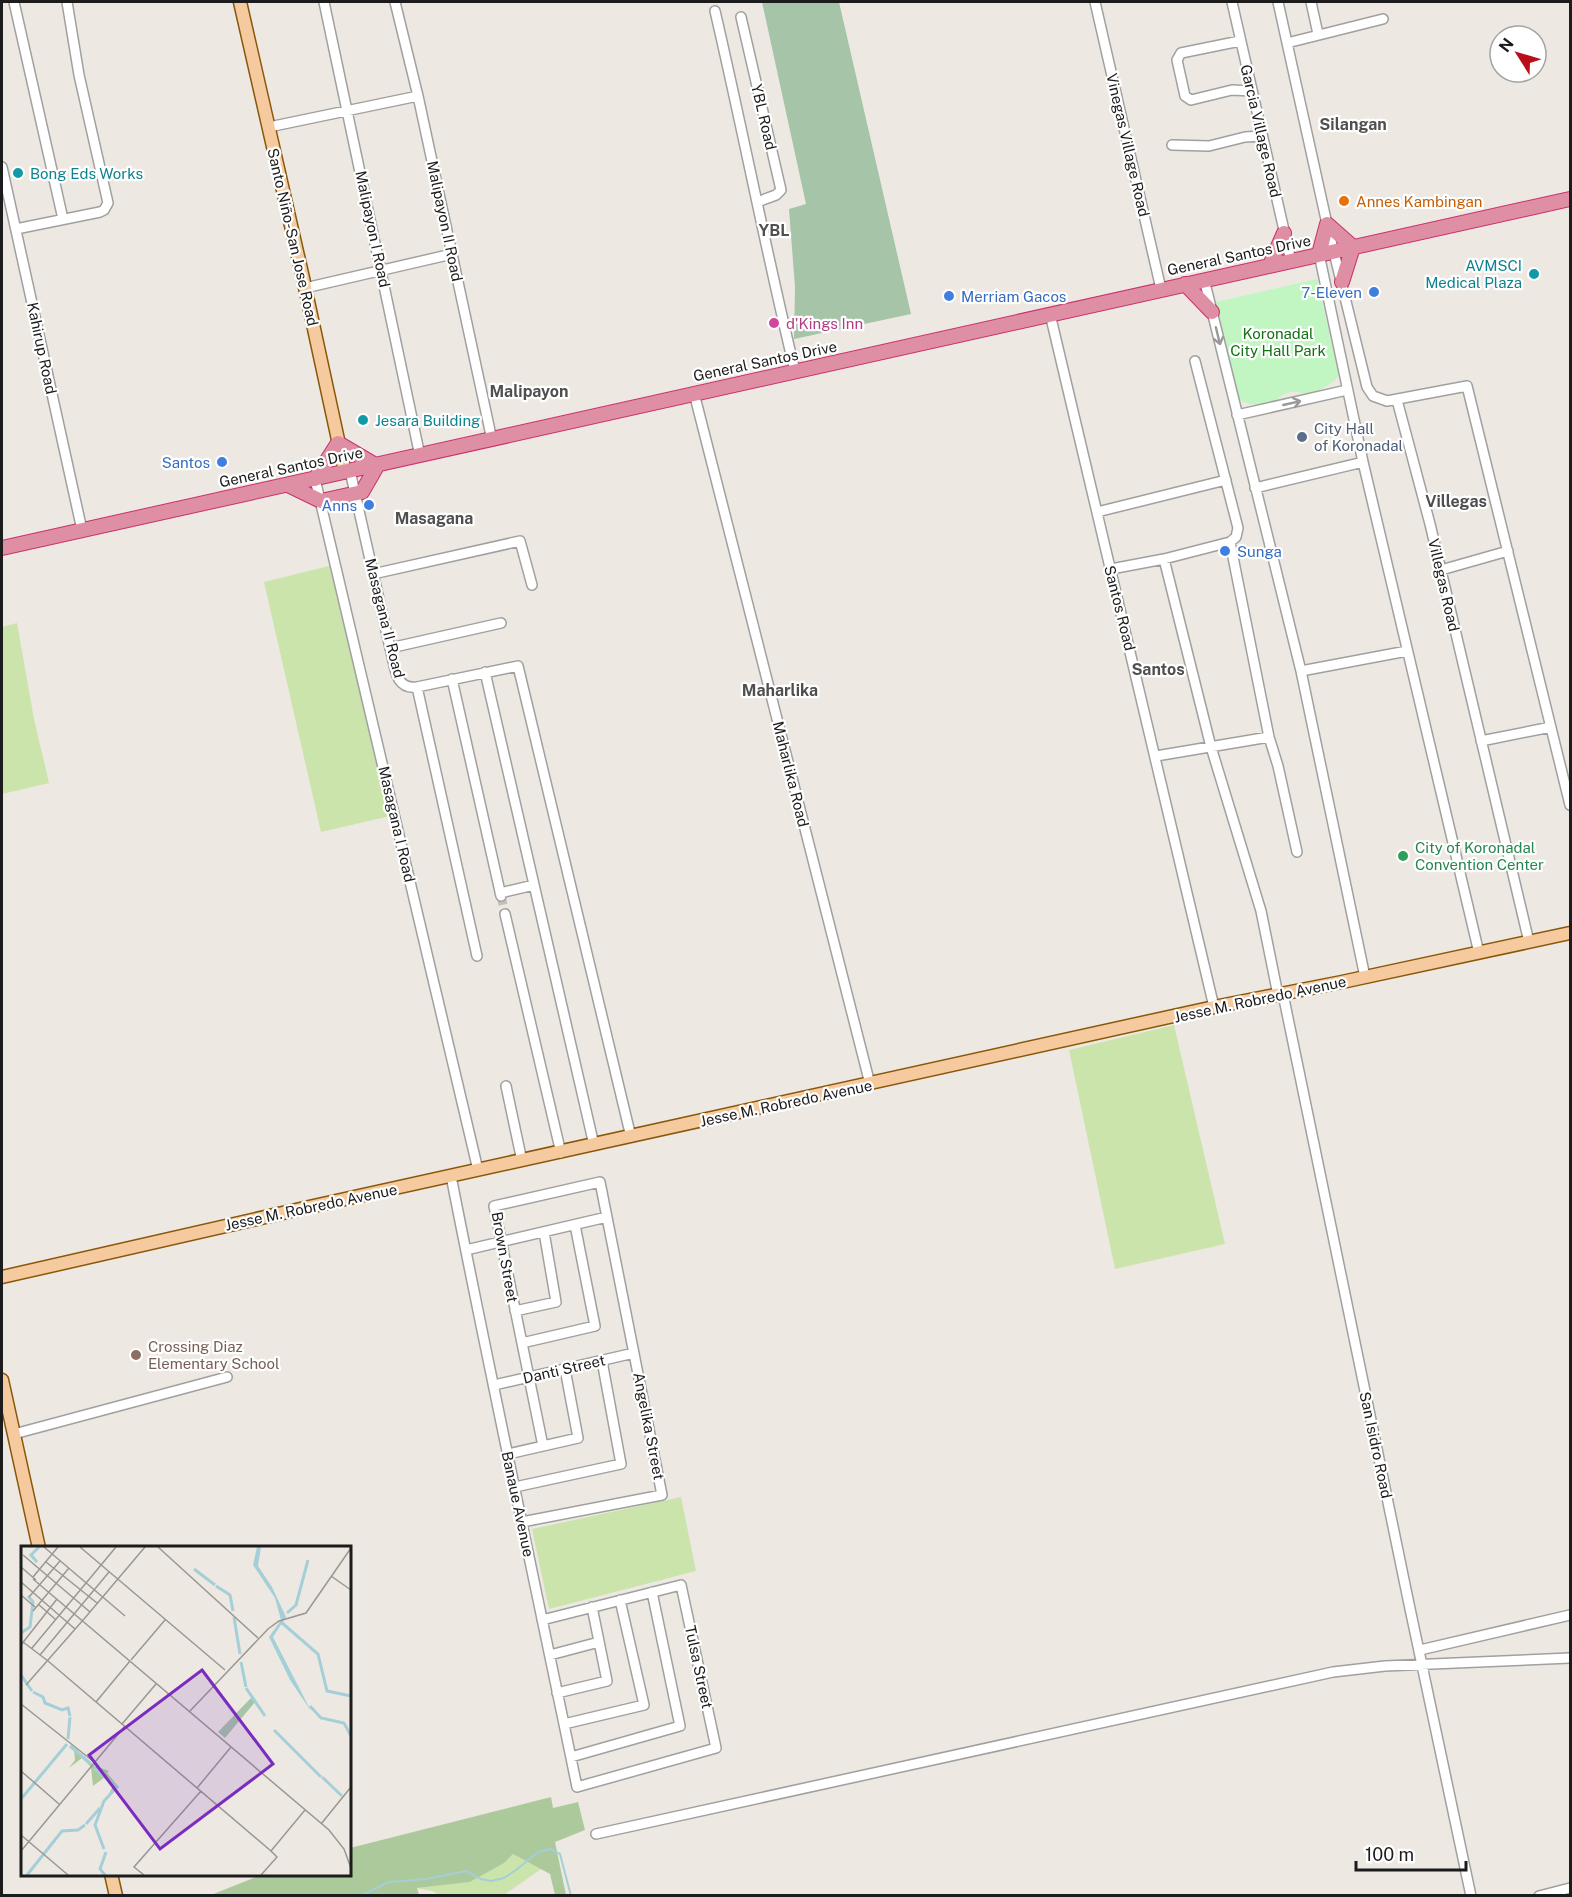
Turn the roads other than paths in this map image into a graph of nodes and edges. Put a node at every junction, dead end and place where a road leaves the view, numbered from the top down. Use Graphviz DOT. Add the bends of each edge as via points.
graph roads {
  1 [pos="14,2"];
  2 [pos="67,2"];
  3 [pos="240,2"];
  4 [pos="324,2"];
  5 [pos="396,2"];
  6 [pos="1095,2"];
  7 [pos="1232,2"];
  8 [pos="1278,2"];
  9 [pos="1311,2"];
  10 [pos="715,11"];
  11 [pos="741,17"];
  12 [pos="1383,19"];
  13 [pos="1318,34"];
  14 [pos="1240,40"];
  15 [pos="1287,43"];
  16 [pos="1252,90"];
  17 [pos="418,96"];
  18 [pos="348,111"];
  19 [pos="269,128"];
  20 [pos="1262,136"];
  21 [pos="1172,145"];
  22 [pos="2,167"];
  23 [pos="1570,199"];
  24 [pos="757,202"];
  25 [pos="63,219"];
  26 [pos="1327,224"];
  27 [pos="16,230"];
  28 [pos="1284,233"];
  29 [pos="1353,247"];
  30 [pos="1334,251"];
  31 [pos="452,254"];
  32 [pos="1320,254"];
  33 [pos="1290,261"];
  34 [pos="1270,265"];
  35 [pos="381,269"];
  36 [pos="1204,279"];
  37 [pos="1342,282"];
  38 [pos="1185,284"];
  39 [pos="306,288"];
  40 [pos="1161,289"];
  41 [pos="1212,312"];
  42 [pos="1050,314"];
  43 [pos="1194,361"];
  44 [pos="795,371"];
  45 [pos="1347,390"];
  46 [pos="694,393"];
  47 [pos="1396,400"];
  48 [pos="1237,415"];
  49 [pos="492,440"];
  50 [pos="338,443"];
  51 [pos="420,456"];
  52 [pos="1364,462"];
  53 [pos="377,466"];
  54 [pos="347,472"];
  55 [pos="315,478"];
  56 [pos="1226,480"];
  57 [pos="288,485"];
  58 [pos="1256,488"];
  59 [pos="355,493"];
  60 [pos="321,501"];
  61 [pos="1097,512"];
  62 [pos="82,530"];
  63 [pos="1230,542"];
  64 [pos="2,548"];
  65 [pos="1508,551"];
  66 [pos="1164,559"];
  67 [pos="1111,569"];
  68 [pos="1441,570"];
  69 [pos="373,574"];
  70 [pos="532,585"];
  71 [pos="501,623"];
  72 [pos="390,648"];
  73 [pos="1407,651"];
  74 [pos="1301,671"];
  75 [pos="485,672"];
  76 [pos="452,679"];
  77 [pos="417,687"];
  78 [pos="1551,727"];
  79 [pos="1269,738"];
  80 [pos="1481,741"];
  81 [pos="1210,747"];
  82 [pos="1156,756"];
  83 [pos="1570,805"];
  84 [pos="1297,852"];
  85 [pos="534,885"];
  86 [pos="505,914"];
  87 [pos="1570,933"];
  88 [pos="1529,942"];
  89 [pos="1479,953"];
  90 [pos="477,956"];
  91 [pos="1365,977"];
  92 [pos="1281,995"];
  93 [pos="1215,1007"];
  94 [pos="870,1084"];
  95 [pos="506,1086"];
  96 [pos="631,1137"];
  97 [pos="594,1145"];
  98 [pos="561,1153"];
  99 [pos="522,1161"];
  100 [pos="478,1170"];
  101 [pos="451,1176"];
  102 [pos="600,1182"];
  103 [pos="607,1217"];
  104 [pos="575,1225"];
  105 [pos="544,1232"];
  106 [pos="501,1242"];
  107 [pos="466,1250"];
  108 [pos="2,1277"];
  109 [pos="515,1311"];
  110 [pos="522,1343"];
  111 [pos="634,1353"];
  112 [pos="602,1360"];
  113 [pos="565,1369"];
  114 [pos="227,1377"];
  115 [pos="529,1377"];
  116 [pos="2,1380"];
  117 [pos="494,1385"];
  118 [pos="14,1434"];
  119 [pos="543,1446"];
  120 [pos="508,1454"];
  121 [pos="515,1487"];
  122 [pos="522,1522"];
  123 [pos="39,1546"];
  124 [pos="652,1592"];
  125 [pos="620,1600"];
  126 [pos="592,1607"];
  127 [pos="1570,1615"];
  128 [pos="542,1620"];
  129 [pos="599,1642"];
  130 [pos="1420,1650"];
  131 [pos="550,1655"];
  132 [pos="1570,1658"];
  133 [pos="1422,1665"];
  134 [pos="558,1693"];
  135 [pos="564,1724"];
  136 [pos="571,1757"];
  137 [pos="577,1787"];
  138 [pos="596,1834"];
  139 [pos="111,1876"];
  140 [pos="1570,1888"];
  141 [pos="116,1896"];
  142 [pos="1471,1896"];
  143 [pos="1539,1896"];
  1 -- 25 [label="street"];
  2 -- 25 [label="street" via="79,75 109,199 100,212"];
  3 -- 19 [label="main road, Santo Niño-San Jose Road"];
  4 -- 18 [label="street, Malipayon I Road"];
  5 -- 17 [label="street, Malipayon II Road"];
  6 -- 40 [label="street, Vinegas Village Road"];
  7 -- 14 [label="street, Garcia Village Road"];
  8 -- 15 [label="street"];
  9 -- 13 [label="street"];
  10 -- 24 [label="street, YBL Road"];
  11 -- 24 [label="street, YBL Road" via="781,190"];
  12 -- 13 [label="street"];
  13 -- 15 [label="street"];
  14 -- 16 [label="street, Garcia Village Road"];
  14 -- 16 [label="street" via="1181,53 1177,60 1185,96 1191,100 1232,90"];
  15 -- 26 [label="street"];
  16 -- 20 [label="street, Garcia Village Road"];
  17 -- 18 [label="street"];
  17 -- 31 [label="street, Malipayon II Road"];
  18 -- 19 [label="street"];
  18 -- 35 [label="street, Malipayon I Road"];
  19 -- 39 [label="main road, Santo Niño-San Jose Road"];
  20 -- 21 [label="street" via="1209,146"];
  20 -- 28 [label="street, Garcia Village Road"];
  22 -- 27 [label="street, Kahirup Road"];
  23 -- 29 [label="highway, General Santos Drive"];
  24 -- 44 [label="street, YBL Road"];
  25 -- 27 [label="street"];
  26 -- 29 [label="highway"];
  26 -- 30 [label="street"];
  26 -- 32 [label="highway"];
  27 -- 62 [label="street, Kahirup Road"];
  28 -- 33 [label="street, Garcia Village Road"];
  28 -- 34 [label="highway"];
  29 -- 30 [label="highway, General Santos Drive"];
  29 -- 37 [label="highway"];
  30 -- 32 [label="highway, General Santos Drive"];
  30 -- 37 [label="street"];
  31 -- 35 [label="street"];
  31 -- 49 [label="street, Malipayon II Road"];
  32 -- 33 [label="highway, General Santos Drive"];
  32 -- 45 [label="street"];
  33 -- 34 [label="highway, General Santos Drive"];
  34 -- 36 [label="highway, General Santos Drive"];
  35 -- 39 [label="street"];
  35 -- 51 [label="street, Malipayon I Road"];
  36 -- 38 [label="highway, General Santos Drive"];
  36 -- 41 [label="street"];
  37 -- 47 [label="street" via="1369,392 1380,400"];
  38 -- 40 [label="highway, General Santos Drive"];
  38 -- 41 [label="highway"];
  39 -- 50 [label="main road, Santo Niño-San Jose Road"];
  40 -- 42 [label="highway, General Santos Drive"];
  41 -- 48 [label="street, one-way"];
  42 -- 44 [label="highway, General Santos Drive"];
  42 -- 61 [label="street, Santos Road"];
  43 -- 56 [label="street"];
  44 -- 46 [label="highway, General Santos Drive"];
  48 -- 45 [label="street, one-way"];
  45 -- 52 [label="street"];
  46 -- 49 [label="highway, General Santos Drive"];
  46 -- 94 [label="street, Maharlika Road"];
  47 -- 65 [label="street" via="1467,386"];
  47 -- 68 [label="street, Villegas Road"];
  48 -- 58 [label="street"];
  49 -- 51 [label="highway, General Santos Drive"];
  50 -- 53 [label="highway"];
  50 -- 54 [label="main road, Santo Niño-San Jose Road"];
  50 -- 55 [label="highway"];
  51 -- 53 [label="highway, General Santos Drive"];
  52 -- 58 [label="street"];
  52 -- 73 [label="street"];
  53 -- 54 [label="highway, General Santos Drive"];
  53 -- 59 [label="highway" via="362,492"];
  54 -- 55 [label="highway, General Santos Drive"];
  54 -- 59 [label="street, Masagana II Road"];
  55 -- 57 [label="highway, General Santos Drive"];
  55 -- 60 [label="street, Masagana I Road"];
  56 -- 61 [label="street"];
  56 -- 63 [label="street" via="1238,531"];
  57 -- 60 [label="highway"];
  57 -- 62 [label="highway, General Santos Drive"];
  58 -- 74 [label="street"];
  59 -- 60 [label="highway"];
  59 -- 69 [label="street, Masagana II Road"];
  60 -- 100 [label="street, Masagana I Road"];
  61 -- 67 [label="street, Santos Road"];
  62 -- 64 [label="highway, General Santos Drive"];
  63 -- 66 [label="street"];
  63 -- 79 [label="street"];
  65 -- 68 [label="street"];
  65 -- 78 [label="street"];
  66 -- 67 [label="street"];
  66 -- 81 [label="street, San Isidro Road"];
  67 -- 82 [label="street, Santos Road"];
  68 -- 80 [label="street, Villegas Road"];
  69 -- 70 [label="street" via="520,541"];
  69 -- 72 [label="street, Masagana II Road"];
  71 -- 72 [label="street"];
  72 -- 77 [label="street, Masagana II Road" via="401,683"];
  73 -- 74 [label="street"];
  73 -- 89 [label="street"];
  74 -- 91 [label="street"];
  75 -- 76 [label="street, Masagana II Road"];
  75 -- 85 [label="street"];
  75 -- 96 [label="street, Masagana II Road" via="518,666"];
  76 -- 77 [label="street, Masagana II Road"];
  76 -- 85 [label="street" via="501,894"];
  77 -- 90 [label="street"];
  78 -- 80 [label="street"];
  78 -- 83 [label="street"];
  79 -- 81 [label="street"];
  79 -- 84 [label="street"];
  80 -- 88 [label="street, Villegas Road"];
  81 -- 82 [label="street"];
  81 -- 92 [label="street, San Isidro Road" via="1261,911"];
  82 -- 93 [label="street, Santos Road"];
  85 -- 97 [label="street"];
  86 -- 98 [label="street"];
  87 -- 88 [label="main road, Jesse M. Robredo Avenue"];
  88 -- 89 [label="main road, Jesse M. Robredo Avenue"];
  89 -- 91 [label="main road, Jesse M. Robredo Avenue"];
  91 -- 92 [label="main road, Jesse M. Robredo Avenue"];
  92 -- 93 [label="main road, Jesse M. Robredo Avenue"];
  92 -- 130 [label="street, San Isidro Road"];
  93 -- 94 [label="main road, Jesse M. Robredo Avenue"];
  94 -- 96 [label="main road, Jesse M. Robredo Avenue"];
  95 -- 99 [label="street"];
  96 -- 97 [label="main road, Jesse M. Robredo Avenue"];
  97 -- 98 [label="main road, Jesse M. Robredo Avenue"];
  98 -- 99 [label="main road, Jesse M. Robredo Avenue"];
  99 -- 100 [label="main road, Jesse M. Robredo Avenue"];
  100 -- 101 [label="main road, Jesse M. Robredo Avenue"];
  101 -- 107 [label="street, Banaue Avenue"];
  101 -- 108 [label="main road, Jesse M. Robredo Avenue"];
  102 -- 103 [label="street, Angelika Street"];
  102 -- 106 [label="street, Brown Street" via="494,1206"];
  103 -- 104 [label="street"];
  103 -- 111 [label="street, Angelika Street"];
  104 -- 105 [label="street"];
  104 -- 110 [label="street" via="595,1326"];
  105 -- 106 [label="street"];
  105 -- 109 [label="street" via="556,1302"];
  106 -- 107 [label="street"];
  106 -- 109 [label="street, Brown Street"];
  107 -- 117 [label="street, Banaue Avenue"];
  109 -- 110 [label="street, Brown Street"];
  110 -- 115 [label="street, Brown Street"];
  111 -- 112 [label="street, Danti Street"];
  111 -- 122 [label="street, Angelika Street" via="662,1495"];
  112 -- 113 [label="street, Danti Street"];
  112 -- 121 [label="street" via="621,1464"];
  113 -- 115 [label="street, Danti Street"];
  113 -- 119 [label="street" via="578,1438"];
  114 -- 118 [label="street"];
  115 -- 117 [label="street, Danti Street"];
  115 -- 119 [label="street, Brown Street"];
  116 -- 118 [label="main road"];
  117 -- 120 [label="street, Banaue Avenue"];
  118 -- 123 [label="main road"];
  119 -- 120 [label="street"];
  120 -- 121 [label="street, Banaue Avenue"];
  121 -- 122 [label="street, Banaue Avenue"];
  122 -- 128 [label="street, Banaue Avenue"];
  124 -- 125 [label="street, Tulsa Street"];
  124 -- 136 [label="street" via="680,1726"];
  124 -- 137 [label="street, Tulsa Street" via="681,1585 716,1748"];
  125 -- 126 [label="street, Tulsa Street"];
  125 -- 135 [label="street" via="644,1705"];
  126 -- 128 [label="street, Tulsa Street"];
  126 -- 129 [label="street"];
  127 -- 130 [label="street"];
  128 -- 131 [label="street, Banaue Avenue"];
  129 -- 131 [label="street"];
  129 -- 134 [label="street" via="607,1681"];
  130 -- 133 [label="street, San Isidro Road"];
  131 -- 134 [label="street, Banaue Avenue"];
  132 -- 133 [label="street"];
  133 -- 138 [label="street" via="1333,1672"];
  133 -- 142 [label="street, San Isidro Road"];
  134 -- 135 [label="street, Banaue Avenue"];
  135 -- 136 [label="street, Banaue Avenue"];
  136 -- 137 [label="street, Banaue Avenue"];
  139 -- 141 [label="main road"];
  140 -- 143 [label="street"];
}
